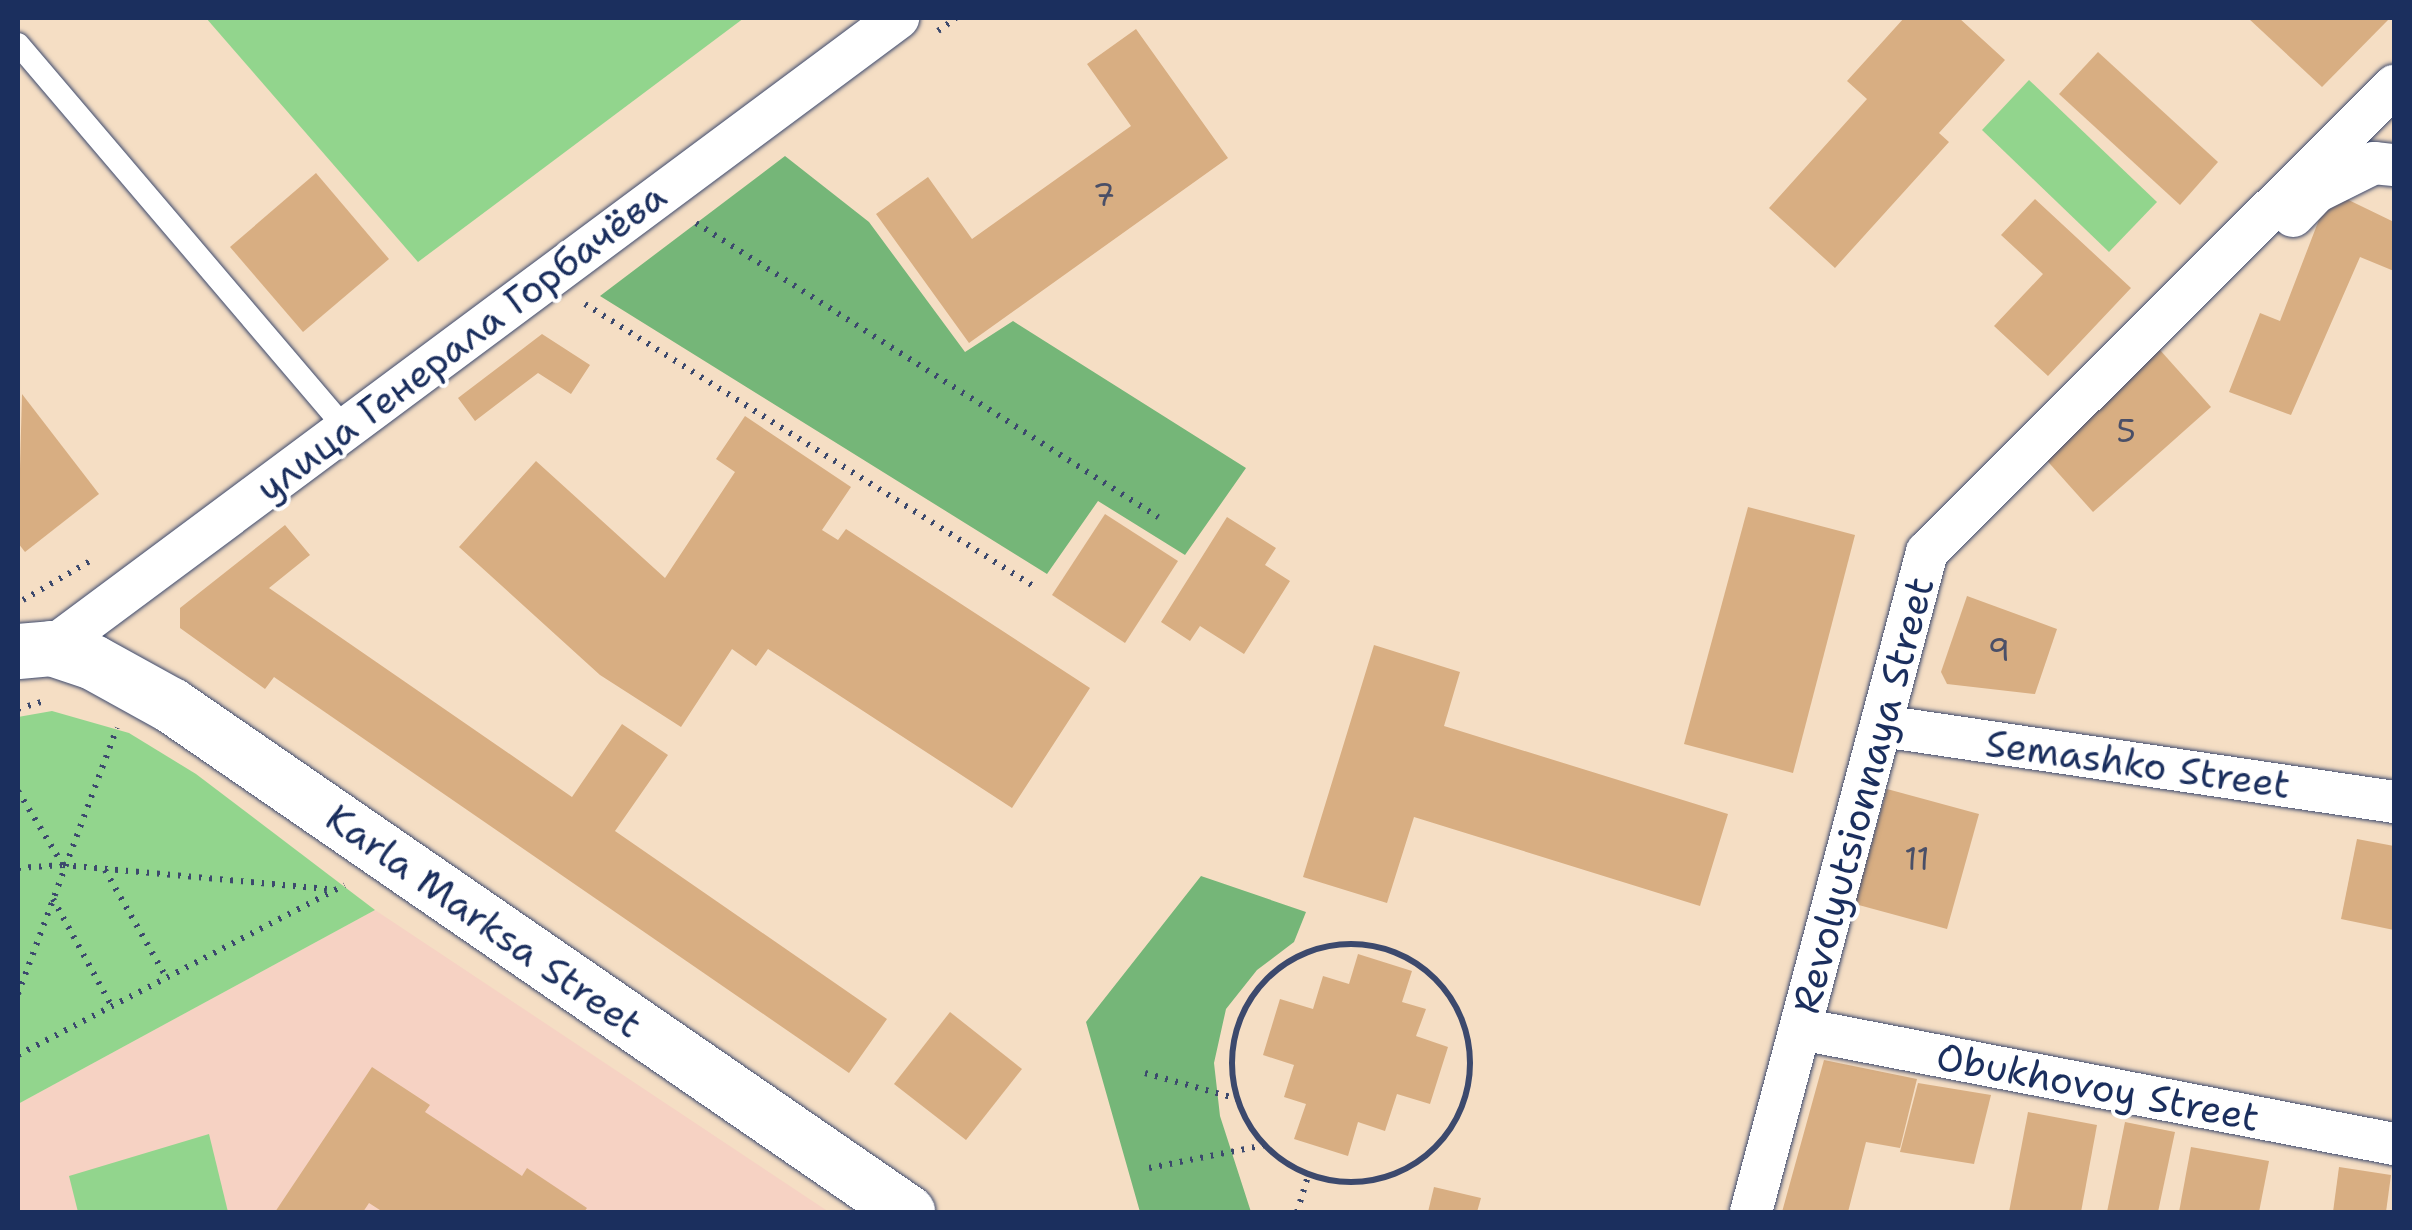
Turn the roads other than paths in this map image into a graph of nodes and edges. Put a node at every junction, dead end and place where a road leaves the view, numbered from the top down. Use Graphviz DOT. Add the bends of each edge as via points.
graph roads {
  1 [pos="898,18"];
  2 [pos="18,44"];
  3 [pos="2394,86"];
  4 [pos="2394,165"];
  5 [pos="2210,267"];
  6 [pos="345,428"];
  7 [pos="34,650"];
  8 [pos="1882,726"];
  9 [pos="2394,802"];
  10 [pos="1801,1029"];
  11 [pos="2394,1144"];
  12 [pos="907,1212"];
  13 [pos="1751,1212"];
  1 -- 6 [label="street, улица Генерала Горбачёва"];
  2 -- 6 [label="lane"];
  3 -- 5 [label="street, Revolyutsionnaya Street"];
  4 -- 5 [label="street" via="2374,163 2316,192 2262,250"];
  5 -- 8 [label="street, Revolyutsionnaya Street" via="1927,552"];
  6 -- 7 [label="street, улица Генерала Горбачёва"];
  7 -- 12 [label="main road, Karla Marksa Street" via="93,662 171,705"];
  8 -- 9 [label="street, Semashko Street"];
  8 -- 10 [label="street, Revolyutsionnaya Street"];
  10 -- 11 [label="street, Obukhovoy Street"];
  10 -- 13 [label="street, Revolyutsionnaya Street"];
}
